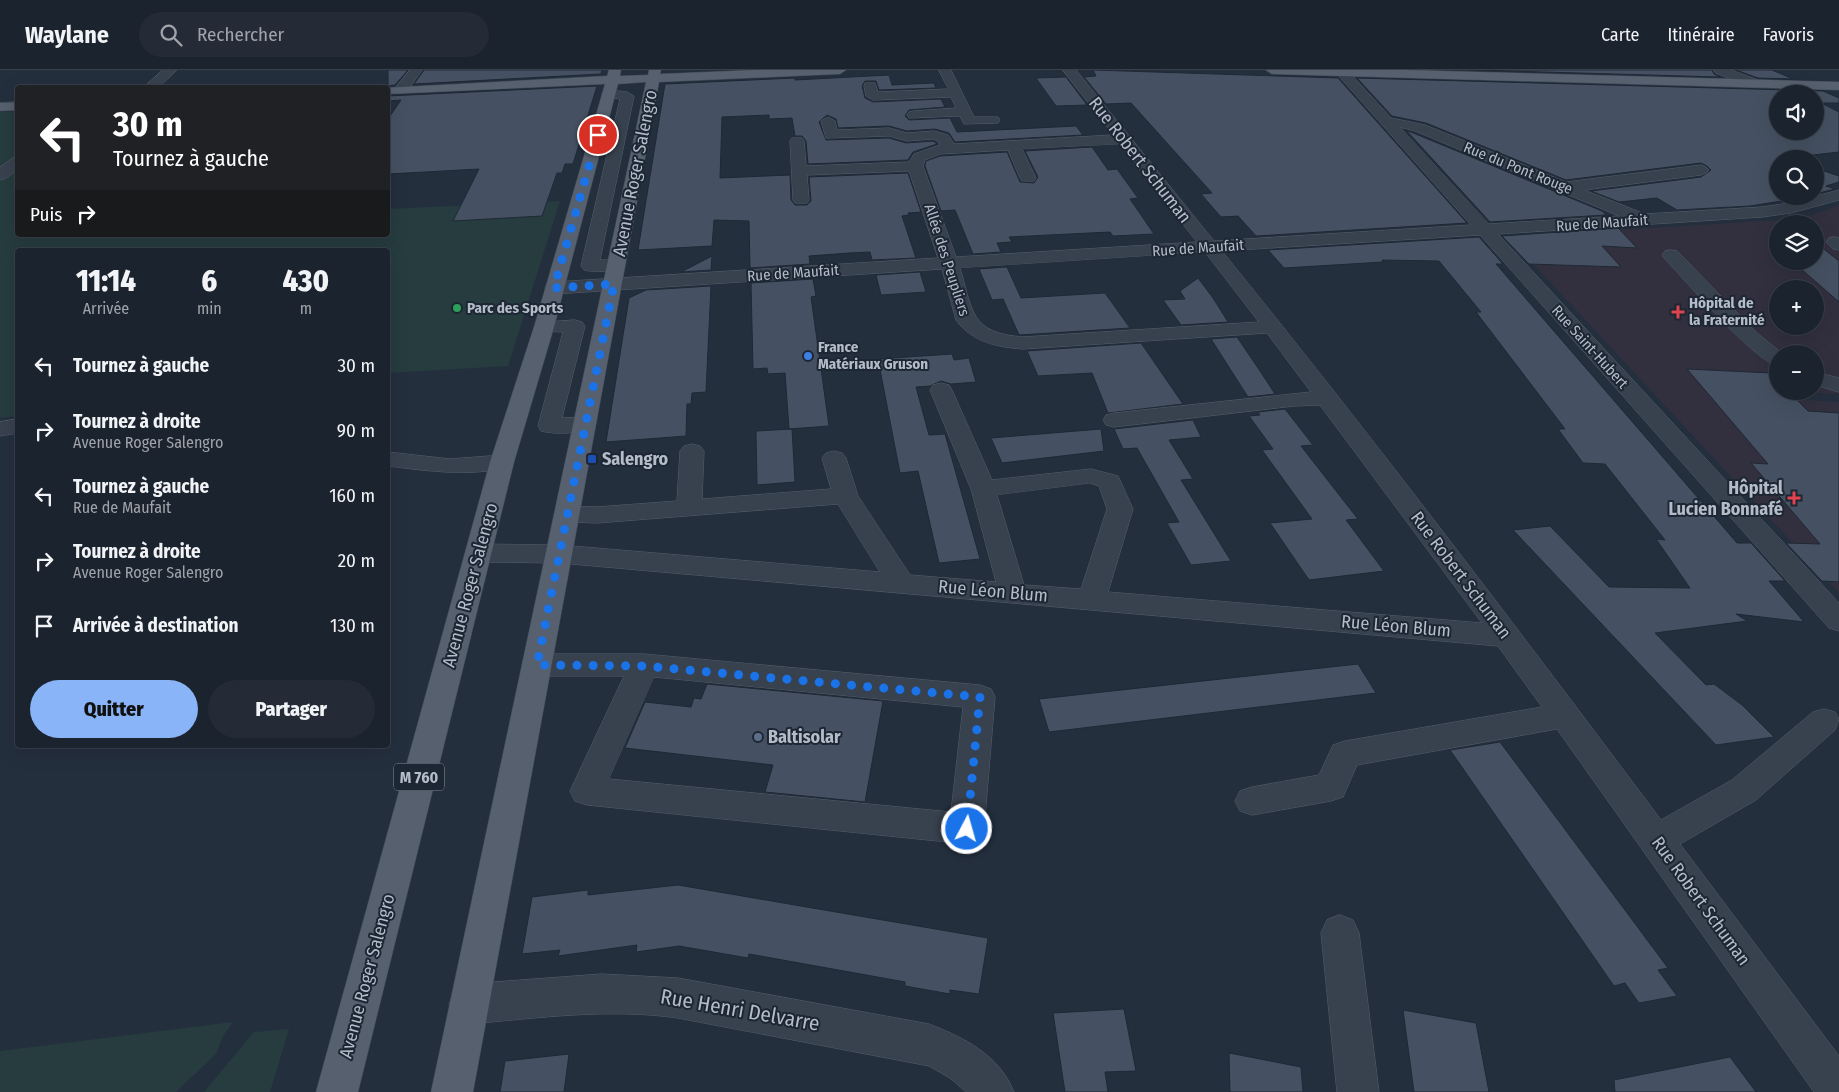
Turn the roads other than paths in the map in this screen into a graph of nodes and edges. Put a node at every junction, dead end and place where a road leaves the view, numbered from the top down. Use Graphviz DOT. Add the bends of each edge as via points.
graph roads {
  1 [pos="171,70"];
  2 [pos="416,70"];
  3 [pos="840,70"];
  4 [pos="944,70"];
  5 [pos="1069,70"];
  6 [pos="1272,70"];
  7 [pos="1720,70"];
  8 [pos="1337,71"];
  9 [pos="1406,72"];
  10 [pos="654,74"];
  11 [pos="613,81"];
  12 [pos="1753,84"];
  13 [pos="152,85"];
  14 [pos="870,86"];
  15 [pos="1839,86"];
  16 [pos="394,90"];
  17 [pos="956,92"];
  18 [pos="15,106"];
  19 [pos="0,107"];
  20 [pos="965,111"];
  21 [pos="914,115"];
  22 [pos="993,120"];
  23 [pos="828,121"];
  24 [pos="1389,122"];
  25 [pos="899,135"];
  26 [pos="1125,140"];
  27 [pos="797,141"];
  28 [pos="1013,145"];
  29 [pos="947,148"];
  30 [pos="917,161"];
  31 [pos="15,163"];
  32 [pos="1701,170"];
  33 [pos="799,172"];
  34 [pos="0,175"];
  35 [pos="1028,178"];
  36 [pos="620,183"];
  37 [pos="1565,187"];
  38 [pos="1839,195"];
  39 [pos="801,200"];
  40 [pos="1645,220"];
  41 [pos="1484,230"];
  42 [pos="1209,248"];
  43 [pos="1671,255"];
  44 [pos="949,263"];
  45 [pos="616,274"];
  46 [pos="554,288"];
  47 [pos="544,327"];
  48 [pos="1273,327"];
  49 [pos="1769,353"];
  50 [pos="1824,380"];
  51 [pos="1839,384"];
  52 [pos="941,390"];
  53 [pos="1327,398"];
  54 [pos="1114,420"];
  55 [pos="585,424"];
  56 [pos="15,426"];
  57 [pos="0,429"];
  58 [pos="692,452"];
  59 [pos="834,458"];
  60 [pos="390,459"];
  61 [pos="502,462"];
  62 [pos="983,490"];
  63 [pos="845,496"];
  64 [pos="689,507"];
  65 [pos="568,514"];
  66 [pos="479,553"];
  67 [pos="560,554"];
  68 [pos="901,583"];
  69 [pos="1013,593"];
  70 [pos="1092,600"];
  71 [pos="1839,621"];
  72 [pos="1507,636"];
  73 [pos="537,665"];
  74 [pos="644,666"];
  75 [pos="1565,714"];
  76 [pos="1824,721"];
  77 [pos="1252,801"];
  78 [pos="1656,840"];
  79 [pos="1340,933"];
  80 [pos="469,1004"];
  81 [pos="1839,1091"];
  82 [pos="337,1092"];
  83 [pos="452,1092"];
  84 [pos="993,1092"];
  85 [pos="1358,1092"];
  1 -- 13 [label="street"];
  2 -- 16 [label="street"];
  3 -- 10 [label="main road"];
  4 -- 17 [label="street"];
  5 -- 26 [label="street, Rue Robert Schuman"];
  6 -- 8 [label="main road"];
  7 -- 12 [label="street"];
  8 -- 9 [label="main road"];
  8 -- 24 [label="street, Rue Saint-Hubert"];
  9 -- 12 [label="main road"];
  10 -- 11 [label="main road"];
  10 -- 36 [label="main road, Avenue Roger Salengro"];
  11 -- 16 [label="main road"];
  11 -- 36 [label="street" via="627,96"];
  11 -- 46 [label="main road, Avenue Roger Salengro / M 760"];
  12 -- 15 [label="main road"];
  14 -- 17 [label="street" via="873,96"];
  17 -- 20 [label="street"];
  18 -- 19 [label="main road"];
  20 -- 21 [label="street"];
  20 -- 22 [label="street" via="969,121"];
  23 -- 25 [label="street" via="831,135 889,132"];
  24 -- 37 [label="street, Rue du Pont Rouge" via="1420,128"];
  24 -- 41 [label="street, Rue Saint-Hubert"];
  25 -- 29 [label="street" via="934,135 947,142"];
  25 -- 30 [label="street" via="903,153"];
  26 -- 28 [label="street"];
  26 -- 42 [label="street, Rue Robert Schuman"];
  27 -- 33 [label="street"];
  28 -- 29 [label="street"];
  28 -- 35 [label="street"];
  29 -- 30 [label="street" via="929,152"];
  30 -- 33 [label="street"];
  30 -- 44 [label="street, Allée des Peupliers"];
  31 -- 34 [label="street"];
  32 -- 37 [label="street"];
  33 -- 39 [label="street"];
  36 -- 45 [label="main road, Avenue Roger Salengro"];
  36 -- 45 [label="street" via="590,266"];
  37 -- 40 [label="street, Rue du Pont Rouge"];
  38 -- 40 [label="street, Rue de Maufait" via="1773,211"];
  40 -- 41 [label="street, Rue de Maufait"];
  41 -- 42 [label="street, Rue de Maufait"];
  41 -- 71 [label="street, Rue Saint-Hubert"];
  42 -- 44 [label="street, Rue de Maufait"];
  42 -- 48 [label="street, Rue Robert Schuman"];
  43 -- 49 [label="street"];
  44 -- 45 [label="street, Rue de Maufait"];
  44 -- 48 [label="street, Allée des Peupliers" via="970,326 991,338 1011,343"];
  45 -- 46 [label="street, Rue de Maufait"];
  45 -- 55 [label="main road, Avenue Roger Salengro"];
  46 -- 47 [label="main road, Avenue Roger Salengro / M 760"];
  47 -- 55 [label="street" via="575,326 549,426"];
  47 -- 61 [label="main road, Avenue Roger Salengro / M 760"];
  48 -- 53 [label="street, Rue Robert Schuman"];
  50 -- 51 [label="street"];
  52 -- 62 [label="street"];
  53 -- 54 [label="street"];
  53 -- 72 [label="street, Rue Robert Schuman"];
  55 -- 65 [label="main road, Avenue Roger Salengro"];
  56 -- 57 [label="street"];
  58 -- 64 [label="street"];
  59 -- 63 [label="street"];
  60 -- 61 [label="street" via="450,466"];
  61 -- 66 [label="main road, Avenue Roger Salengro / M 760"];
  62 -- 69 [label="street"];
  62 -- 70 [label="street" via="1091,476 1109,481 1120,509"];
  63 -- 64 [label="street"];
  63 -- 68 [label="street"];
  64 -- 65 [label="street" via="598,515"];
  65 -- 67 [label="main road, Avenue Roger Salengro"];
  66 -- 67 [label="street, Rue Léon Blum"];
  66 -- 82 [label="main road, Avenue Roger Salengro / M 760"];
  67 -- 68 [label="street, Rue Léon Blum"];
  67 -- 73 [label="main road, Avenue Roger Salengro"];
  68 -- 69 [label="street, Rue Léon Blum"];
  69 -- 70 [label="street, Rue Léon Blum"];
  70 -- 72 [label="street, Rue Léon Blum"];
  72 -- 75 [label="street, Rue Robert Schuman"];
  73 -- 74 [label="street"];
  73 -- 80 [label="main road, Avenue Roger Salengro"];
  74 -- 74 [label="street" via="980,697 967,829 587,791"];
  75 -- 77 [label="street" via="1345,754 1331,787"];
  75 -- 78 [label="street, Rue Robert Schuman"];
  76 -- 78 [label="street" via="1744,790"];
  78 -- 81 [label="street, Rue Robert Schuman"];
  79 -- 85 [label="street"];
  80 -- 83 [label="main road, Avenue Roger Salengro"];
  80 -- 84 [label="street, Rue Henri Delvarre" via="602,993 678,998 929,1045 965,1063"];
}
